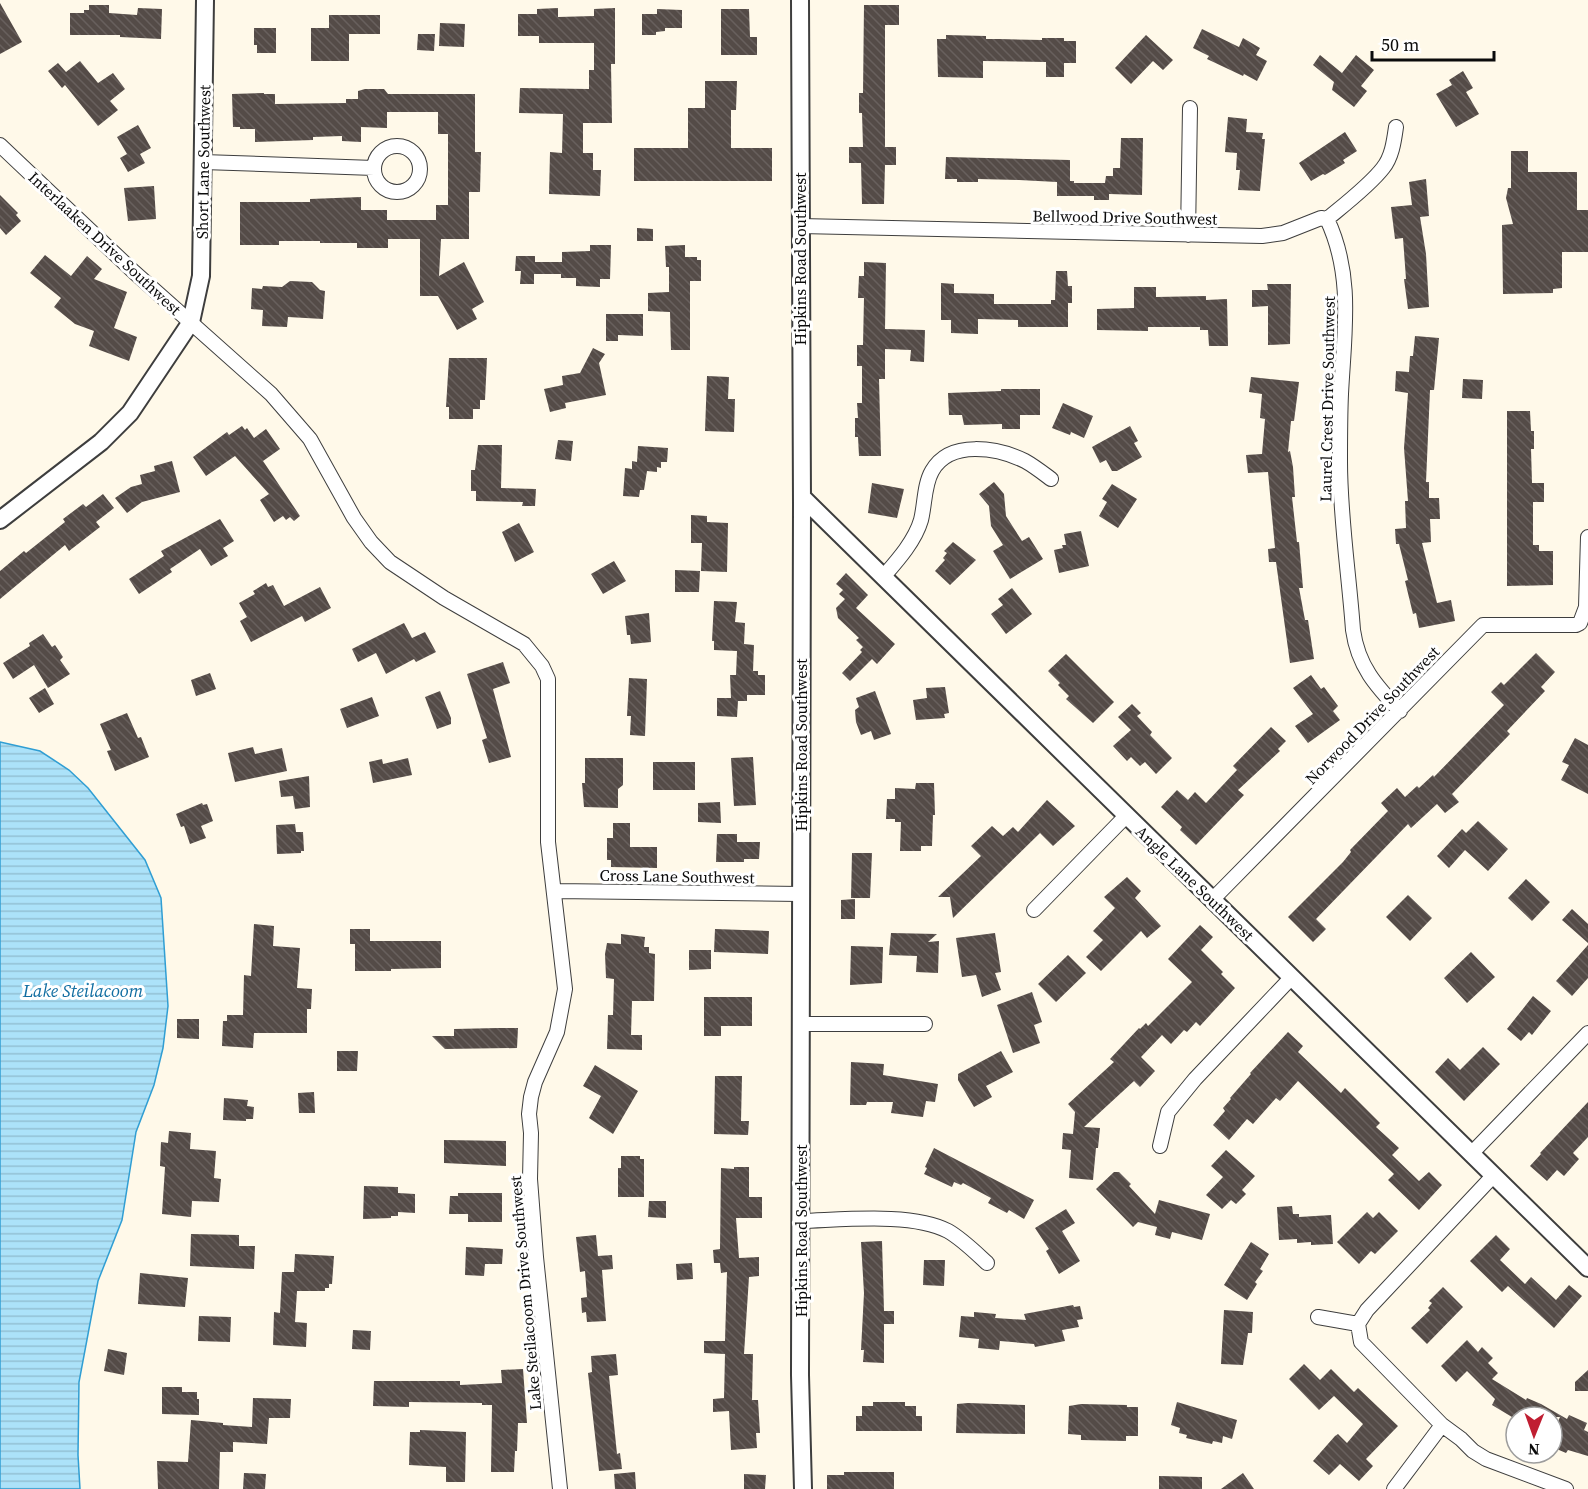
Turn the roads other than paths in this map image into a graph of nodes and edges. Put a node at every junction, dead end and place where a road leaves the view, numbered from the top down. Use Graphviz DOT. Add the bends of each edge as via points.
graph roads {
  1 [pos="205,0"];
  2 [pos="800,0"];
  3 [pos="1190,108"];
  4 [pos="1396,127"];
  5 [pos="0,145"];
  6 [pos="203,162"];
  7 [pos="374,168"];
  8 [pos="1327,219"];
  9 [pos="800,226"];
  10 [pos="1188,235"];
  11 [pos="191,322"];
  12 [pos="1051,479"];
  13 [pos="802,497"];
  14 [pos="0,520"];
  15 [pos="1588,537"];
  16 [pos="883,577"];
  17 [pos="1400,711"];
  18 [pos="1126,816"];
  19 [pos="554,891"];
  20 [pos="800,894"];
  21 [pos="1212,900"];
  22 [pos="1034,910"];
  23 [pos="1291,978"];
  24 [pos="801,1024"];
  25 [pos="925,1024"];
  26 [pos="1588,1033"];
  27 [pos="1160,1146"];
  28 [pos="1471,1154"];
  29 [pos="1493,1176"];
  30 [pos="801,1221"];
  31 [pos="987,1263"];
  32 [pos="1588,1268"];
  33 [pos="1318,1317"];
  34 [pos="1358,1324"];
  35 [pos="1442,1425"];
  36 [pos="560,1489"];
  37 [pos="803,1489"];
  38 [pos="1394,1489"];
  39 [pos="1566,1489"];
  1 -- 6 [label="street, Short Lane Southwest"];
  2 -- 9 [label="street, Hipkins Road Southwest"];
  3 -- 10 [label="street"];
  4 -- 8 [label="street, Bellwood Drive Southwest" via="1384,167"];
  5 -- 11 [label="street, Interlaaken Drive Southwest"];
  6 -- 7 [label="street"];
  6 -- 11 [label="street, Short Lane Southwest" via="201,276"];
  8 -- 10 [label="street, Bellwood Drive Southwest" via="1262,236"];
  8 -- 17 [label="street, Laurel Crest Drive Southwest" via="1341,255 1345,295 1340,464 1354,639 1377,688"];
  9 -- 10 [label="street, Bellwood Drive Southwest"];
  9 -- 13 [label="street, Hipkins Road Southwest"];
  11 -- 14 [label="street, Interlaaken Drive Southwest" via="130,413 101,442"];
  11 -- 19 [label="street, Lake Steilacoom Drive Southwest" via="271,394 310,439 354,519 390,562 524,644 542,666 548,679 548,842"];
  12 -- 16 [label="street" via="1023,460 1004,454 972,448 953,453 933,470 921,522"];
  13 -- 16 [label="street, Angle Lane Southwest"];
  13 -- 20 [label="street, Hipkins Road Southwest"];
  15 -- 17 [label="street, Norwood Drive Southwest" via="1586,607 1580,623 1483,625"];
  16 -- 18 [label="street, Angle Lane Southwest"];
  17 -- 21 [label="street, Norwood Drive Southwest"];
  18 -- 21 [label="street, Angle Lane Southwest"];
  18 -- 22 [label="street"];
  19 -- 20 [label="street, Cross Lane Southwest"];
  19 -- 36 [label="street, Lake Steilacoom Drive Southwest" via="565,989 557,1032 535,1082 529,1114 530,1179"];
  20 -- 24 [label="street, Hipkins Road Southwest"];
  21 -- 23 [label="street, Angle Lane Southwest"];
  23 -- 27 [label="street" via="1168,1112"];
  23 -- 28 [label="street, Angle Lane Southwest"];
  24 -- 25 [label="street"];
  24 -- 30 [label="street, Hipkins Road Southwest"];
  26 -- 28 [label="street"];
  28 -- 29 [label="street, Angle Lane Southwest"];
  29 -- 32 [label="street, Angle Lane Southwest"];
  29 -- 34 [label="street"];
  30 -- 31 [label="street" via="911,1219 934,1224"];
  30 -- 37 [label="street, Hipkins Road Southwest"];
  33 -- 34 [label="street"];
  34 -- 35 [label="street" via="1361,1342"];
  35 -- 38 [label="street"];
  35 -- 39 [label="street" via="1486,1460"];
}
